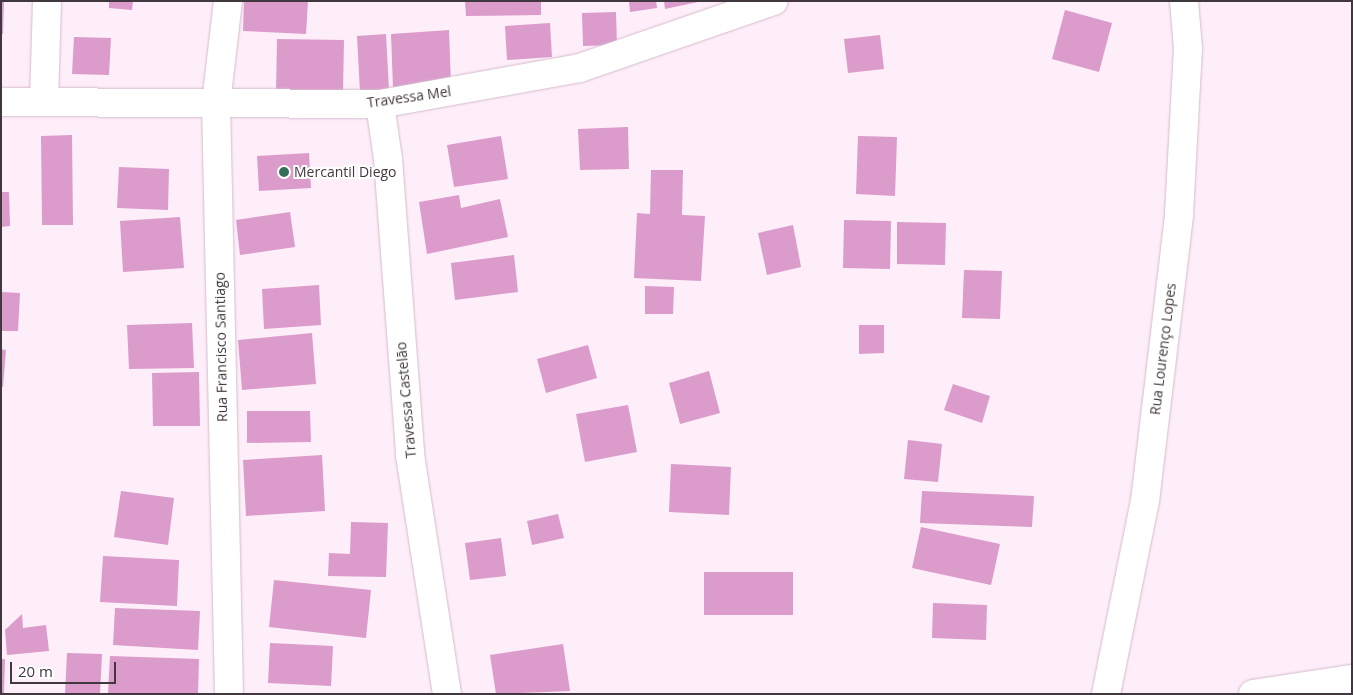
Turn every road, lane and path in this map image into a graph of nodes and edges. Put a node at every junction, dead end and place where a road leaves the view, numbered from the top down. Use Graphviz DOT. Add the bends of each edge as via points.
graph roads {
  1 [pos="48,1"];
  2 [pos="228,1"];
  3 [pos="774,1"];
  4 [pos="1184,1"];
  5 [pos="1,102"];
  6 [pos="44,102"];
  7 [pos="216,103"];
  8 [pos="380,104"];
  9 [pos="1352,679"];
  10 [pos="229,694"];
  11 [pos="446,694"];
  12 [pos="1106,694"];
  13 [pos="1252,694"];
  1 -- 6 [label="street"];
  2 -- 7 [label="street, Rua Francisco Santiago"];
  3 -- 8 [label="street, Travessa Mel" via="580,68"];
  4 -- 12 [label="street, Rua Lourenço Lopes" via="1188,48 1178,224 1145,501"];
  5 -- 6 [label="street, Travessa Mel"];
  6 -- 7 [label="street, Travessa Mel"];
  7 -- 8 [label="street, Travessa Mel"];
  7 -- 10 [label="street, Rua Francisco Santiago"];
  8 -- 11 [label="street, Travessa Castelão" via="388,159 410,454"];
  9 -- 13 [label="street"];
}
